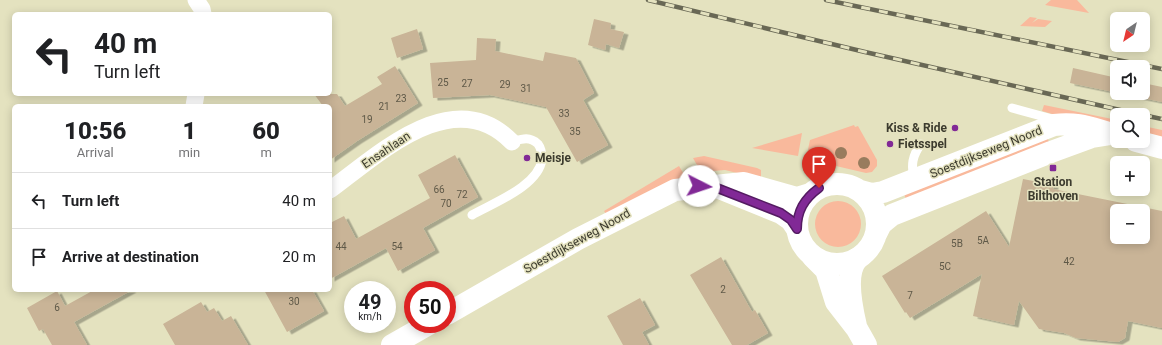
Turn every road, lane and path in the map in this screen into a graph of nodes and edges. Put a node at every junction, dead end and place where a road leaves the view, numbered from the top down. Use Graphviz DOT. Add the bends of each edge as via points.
graph roads {
  1 [pos="196,0"];
  2 [pos="203,12"];
  3 [pos="1012,108"];
  4 [pos="1077,124"];
  5 [pos="1110,133"];
  6 [pos="1110,135"];
  7 [pos="512,142"];
  8 [pos="921,144"];
  9 [pos="1150,145"];
  10 [pos="1162,148"];
  11 [pos="914,180"];
  12 [pos="712,186"];
  13 [pos="332,189"];
  14 [pos="861,191"];
  15 [pos="810,194"];
  16 [pos="472,215"];
  17 [pos="797,229"];
  18 [pos="876,234"];
  19 [pos="813,257"];
  20 [pos="857,259"];
  21 [pos="456,309"];
  22 [pos="413,333"];
  23 [pos="861,337"];
  24 [pos="392,345"];
  1 -- 2 [label="street"];
  3 -- 4 [label="lane"];
  4 -- 5 [label="main road, Soestdijkseweg Noord"];
  4 -- 11 [label="main road, Soestdijkseweg Noord" via="1054,125"];
  6 -- 18 [label="main road, Soestdijkseweg Noord" via="1092,137 892,215 881,224"];
  7 -- 13 [label="street, Ensahlaan" via="501,131 477,121 461,119 428,125 405,135"];
  7 -- 16 [label="lane" via="524,138 540,146 542,155 538,172 514,192"];
  8 -- 11 [label="lane" via="914,153 911,163"];
  9 -- 10 [label="main road"];
  11 -- 14 [label="main road, Soestdijkseweg Noord" via="879,193"];
  12 -- 15 [label="main road, Soestdijkseweg Noord" via="744,182 797,198"];
  12 -- 17 [label="main road, Soestdijkseweg Noord" via="781,213 791,220"];
  12 -- 21 [label="main road, Soestdijkseweg Noord" via="684,188 664,194 578,239"];
  14 -- 15 [label="main road" via="850,186 830,185"];
  14 -- 18 [label="main road" via="874,210"];
  15 -- 17 [label="main road" via="800,209"];
  17 -- 19 [label="main road" via="803,246"];
  18 -- 20 [label="main road" via="870,248"];
  19 -- 20 [label="main road" via="838,265"];
  19 -- 23 [label="main road" via="826,270 836,302"];
  20 -- 23 [label="main road" via="850,279 853,313"];
  22 -- 24 [label="main road"];
}
